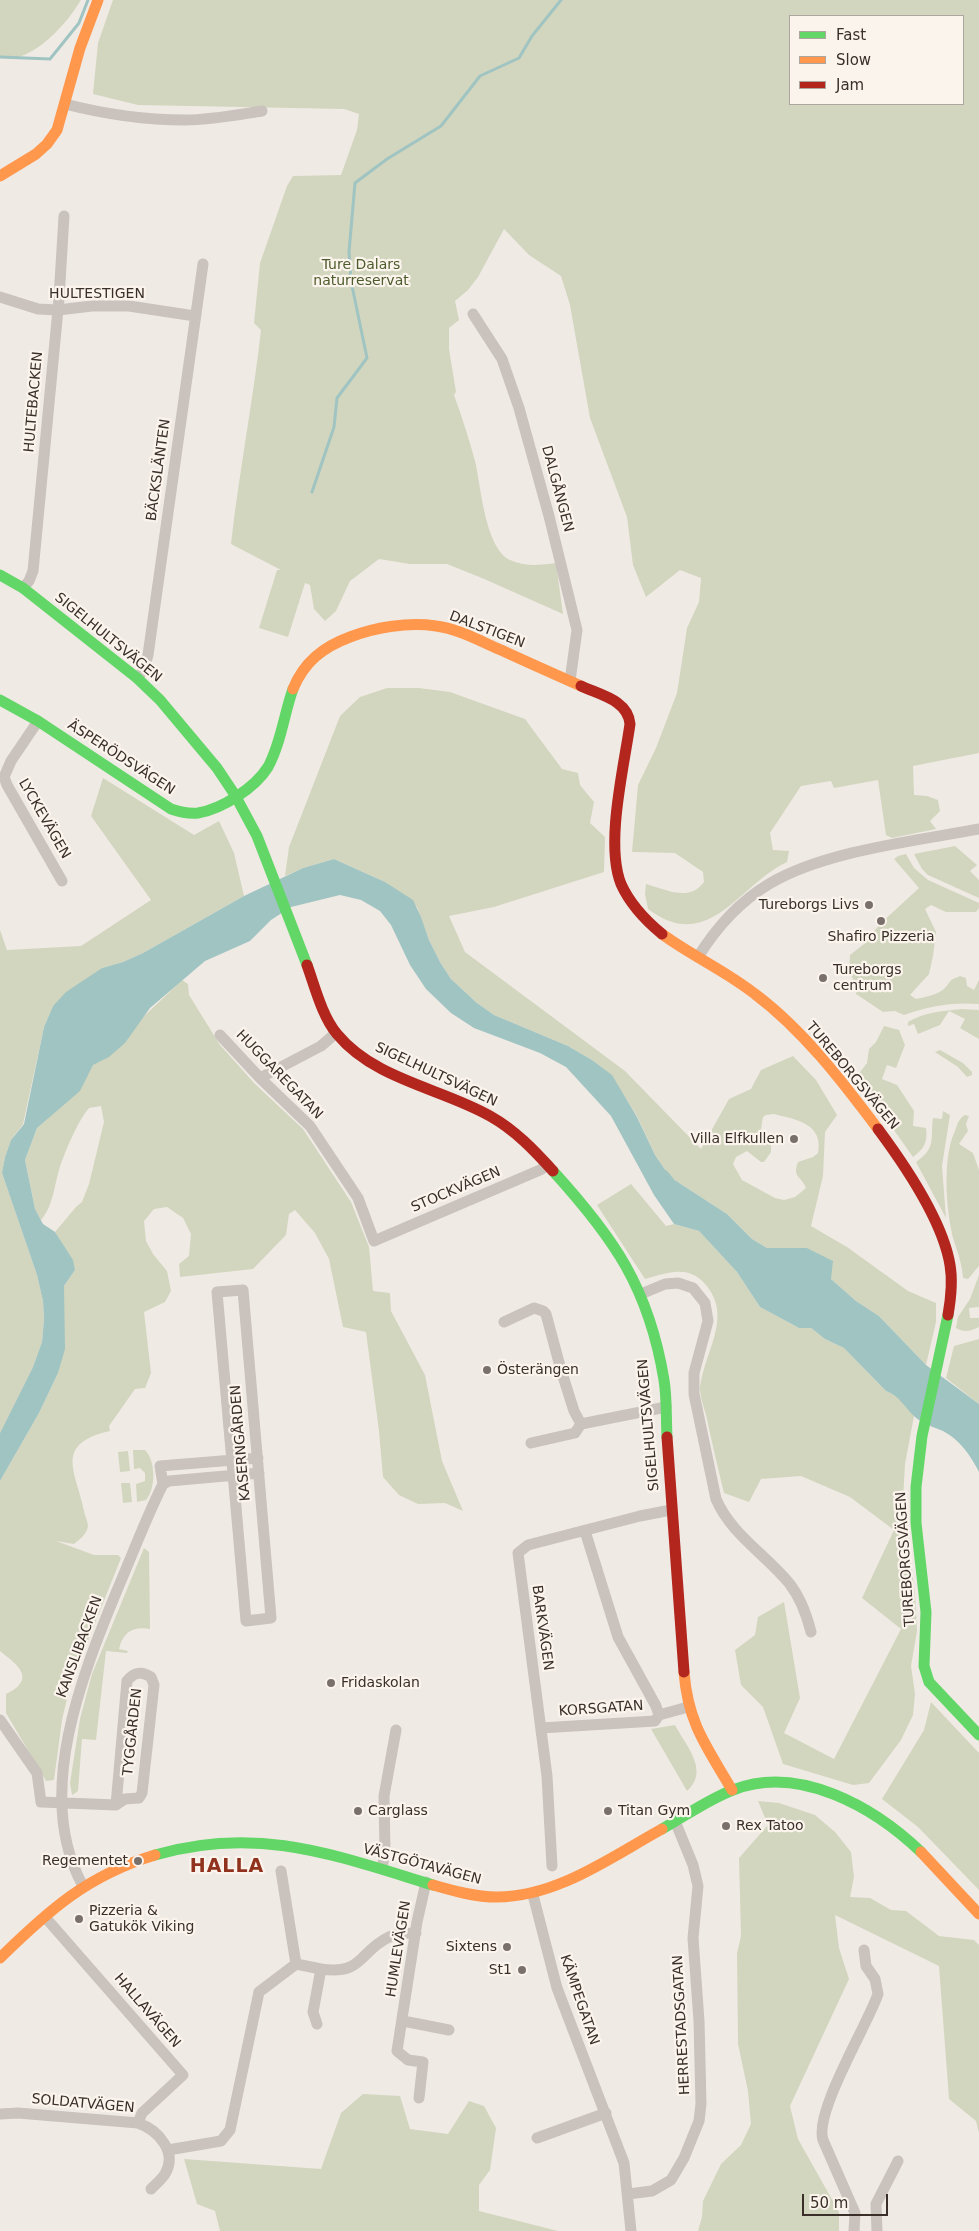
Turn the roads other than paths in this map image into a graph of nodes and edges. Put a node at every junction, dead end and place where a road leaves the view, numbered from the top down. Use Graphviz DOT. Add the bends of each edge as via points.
graph roads {
  1 [pos="98,0"];
  2 [pos="66,104"];
  3 [pos="262,111"];
  4 [pos="0,176"];
  5 [pos="64,216"];
  6 [pos="203,264"];
  7 [pos="0,297"];
  8 [pos="58,310"];
  9 [pos="473,314"];
  10 [pos="195,316"];
  11 [pos="0,576"];
  12 [pos="23,588"];
  13 [pos="137,678"];
  14 [pos="570,681"];
  15 [pos="0,700"];
  16 [pos="630,718"];
  17 [pos="38,721"];
  18 [pos="255,782"];
  19 [pos="235,795"];
  20 [pos="979,829"];
  21 [pos="62,881"];
  22 [pos="698,957"];
  23 [pos="336,1033"];
  24 [pos="220,1035"];
  25 [pos="260,1078"];
  26 [pos="548,1165"];
  27 [pos="374,1241"];
  28 [pos="641,1294"];
  29 [pos="504,1322"];
  30 [pos="666,1407"];
  31 [pos="581,1424"];
  32 [pos="531,1443"];
  33 [pos="258,1458"];
  34 [pos="232,1460"];
  35 [pos="259,1473"];
  36 [pos="233,1475"];
  37 [pos="163,1484"];
  38 [pos="671,1510"];
  39 [pos="585,1531"];
  40 [pos="811,1632"];
  41 [pos="688,1707"];
  42 [pos="658,1715"];
  43 [pos="0,1720"];
  44 [pos="541,1728"];
  45 [pos="396,1730"];
  46 [pos="979,1735"];
  47 [pos="732,1790"];
  48 [pos="62,1802"];
  49 [pos="116,1805"];
  50 [pos="675,1821"];
  51 [pos="552,1866"];
  52 [pos="382,1869"];
  53 [pos="281,1871"];
  54 [pos="426,1882"];
  55 [pos="83,1886"];
  56 [pos="533,1895"];
  57 [pos="979,1914"];
  58 [pos="45,1917"];
  59 [pos="416,1933"];
  60 [pos="864,1950"];
  61 [pos="0,1958"];
  62 [pos="296,1964"];
  63 [pos="320,1969"];
  64 [pos="403,2020"];
  65 [pos="317,2024"];
  66 [pos="449,2030"];
  67 [pos="419,2098"];
  68 [pos="606,2113"];
  69 [pos="0,2114"];
  70 [pos="138,2123"];
  71 [pos="537,2138"];
  72 [pos="168,2150"];
  73 [pos="898,2161"];
  74 [pos="151,2189"];
  75 [pos="628,2194"];
  76 [pos="630,2231"];
  77 [pos="854,2231"];
  78 [pos="877,2231"];
  1 -- 2 [label="street" via="80,48"];
  2 -- 3 [label="street" via="121,116 157,119 186,120"];
  2 -- 4 [label="street" via="57,130 47,144"];
  5 -- 8 [label="street, HULTEBACKEN"];
  6 -- 10 [label="street, BÄCKSLÄNTEN"];
  7 -- 8 [label="street, HULTESTIGEN" via="38,309"];
  8 -- 10 [label="street, HULTESTIGEN" via="129,306"];
  8 -- 12 [label="street, HULTEBACKEN" via="33,571"];
  9 -- 14 [label="street, DALGÅNGEN" via="502,359 550,516 577,630"];
  10 -- 13 [label="street, BÄCKSLÄNTEN" via="148,655"];
  11 -- 12 [label="street, SIGELHULTSVÄGEN"];
  12 -- 13 [label="street, SIGELHULTSVÄGEN"];
  13 -- 19 [label="street, SIGELHULTSVÄGEN" via="207,755"];
  14 -- 16 [label="street, DALSTIGEN" via="620,704"];
  14 -- 18 [label="street, DALSTIGEN" via="468,636 437,626 409,626 342,638 326,646 303,668 290,696 268,766"];
  15 -- 17 [label="street, ÄSPERÖDSVÄGEN"];
  16 -- 22 [label="street, TUREBORGSVÄGEN" via="615,831 620,881 645,920 663,936"];
  17 -- 19 [label="street, ÄSPERÖDSVÄGEN" via="171,809 198,813"];
  17 -- 21 [label="street, LYCKEVÄGEN" via="4,777"];
  18 -- 19 [label="street, ÄSPERÖDSVÄGEN"];
  19 -- 23 [label="street, SIGELHULTSVÄGEN" via="266,856 324,1010"];
  20 -- 22 [label="street" via="877,847 789,874 768,885 734,911"];
  22 -- 46 [label="street, TUREBORGSVÄGEN" via="755,993 779,1014 851,1092 900,1159 931,1215 949,1258 952,1299 921,1445 915,1495 925,1599 924,1666 929,1682"];
  23 -- 25 [label="street" via="321,1046"];
  23 -- 26 [label="street, SIGELHULTSVÄGEN" via="367,1061 490,1116 521,1138"];
  24 -- 25 [label="street, HUGGAREGATAN"];
  25 -- 27 [label="street, HUGGAREGATAN" via="310,1126 358,1198"];
  26 -- 27 [label="street, STOCKVÄGEN"];
  26 -- 28 [label="street, SIGELHULTSVÄGEN" via="610,1240"];
  28 -- 30 [label="street, SIGELHULTSVÄGEN" via="659,1352"];
  28 -- 40 [label="street" via="665,1284 678,1283 693,1288 705,1303 708,1320 694,1373 694,1394 716,1499 740,1535 789,1584 801,1604"];
  29 -- 31 [label="street" via="534,1308 546,1314 574,1411"];
  30 -- 31 [label="street"];
  30 -- 38 [label="street, SIGELHULTSVÄGEN"];
  31 -- 32 [label="street" via="575,1433"];
  33 -- 34 [label="street"];
  33 -- 34 [label="street, KASERNGÅRDEN" via="243,1290 217,1292"];
  33 -- 35 [label="street, KASERNGÅRDEN"];
  34 -- 36 [label="street, KASERNGÅRDEN"];
  34 -- 37 [label="street" via="160,1466"];
  35 -- 36 [label="street"];
  35 -- 36 [label="street, KASERNGÅRDEN" via="272,1618 246,1621"];
  36 -- 37 [label="street"];
  37 -- 48 [label="street, KANSLIBACKEN" via="81,1683 67,1746"];
  38 -- 39 [label="street, BARKVÄGEN"];
  38 -- 41 [label="street, SIGELHULTSVÄGEN" via="682,1671"];
  39 -- 42 [label="street" via="618,1637"];
  39 -- 44 [label="street, BARKVÄGEN" via="528,1545 518,1553"];
  41 -- 42 [label="street, KORSGATAN"];
  41 -- 47 [label="street, SIGELHULTSVÄGEN" via="695,1727"];
  42 -- 44 [label="street, KORSGATAN" via="655,1721 630,1724"];
  43 -- 48 [label="street, TYGGÅRDEN" via="37,1773 42,1802"];
  44 -- 51 [label="street, BARKVÄGEN"];
  45 -- 52 [label="street" via="384,1796"];
  47 -- 50 [label="street, VÄSTGÖTAVÄGEN"];
  47 -- 57 [label="street, VÄSTGÖTAVÄGEN" via="764,1781 788,1783 840,1798 871,1812 906,1839"];
  48 -- 49 [label="street, TYGGÅRDEN"];
  48 -- 55 [label="street, KANSLIBACKEN" via="69,1854"];
  49 -- 49 [label="street, TYGGÅRDEN" via="125,1799 138,1798 142,1793 154,1685 151,1677 142,1672 127,1682"];
  50 -- 56 [label="street, VÄSTGÖTAVÄGEN" via="556,1887"];
  50 -- 75 [label="street, HERRESTADSGATAN" via="698,1886 693,1938 700,2021 699,2122 671,2180 652,2192"];
  52 -- 54 [label="street, VÄSTGÖTAVÄGEN"];
  52 -- 55 [label="street, VÄSTGÖTAVÄGEN" via="292,1847 262,1842 224,1842 187,1846 151,1857"];
  53 -- 62 [label="street"];
  54 -- 56 [label="street, VÄSTGÖTAVÄGEN" via="484,1897"];
  54 -- 59 [label="street, HUMLEVÄGEN"];
  55 -- 58 [label="street, VÄSTGÖTAVÄGEN"];
  56 -- 68 [label="street, KÄMPEGATAN" via="557,1988"];
  58 -- 61 [label="street, VÄSTGÖTAVÄGEN"];
  58 -- 70 [label="street, HALLAVÄGEN" via="183,2075 142,2113"];
  59 -- 63 [label="street" via="388,1937 354,1966 343,1971"];
  59 -- 64 [label="street, HUMLEVÄGEN"];
  60 -- 77 [label="street" via="866,1966 875,1979 878,1994 822,2127 824,2140 855,2213"];
  62 -- 63 [label="street"];
  62 -- 72 [label="street" via="259,1992 230,2130 221,2141"];
  63 -- 65 [label="street" via="314,2012"];
  64 -- 66 [label="street"];
  64 -- 67 [label="street, HUMLEVÄGEN" via="397,2051 408,2060 423,2062"];
  68 -- 71 [label="street"];
  68 -- 75 [label="street, KÄMPEGATAN" via="624,2163"];
  69 -- 70 [label="street, SOLDATVÄGEN"];
  70 -- 72 [label="street, SOLDATVÄGEN" via="160,2136"];
  72 -- 74 [label="street" via="165,2174"];
  73 -- 78 [label="street" via="876,2204"];
  75 -- 76 [label="street, KÄMPEGATAN"];
}
